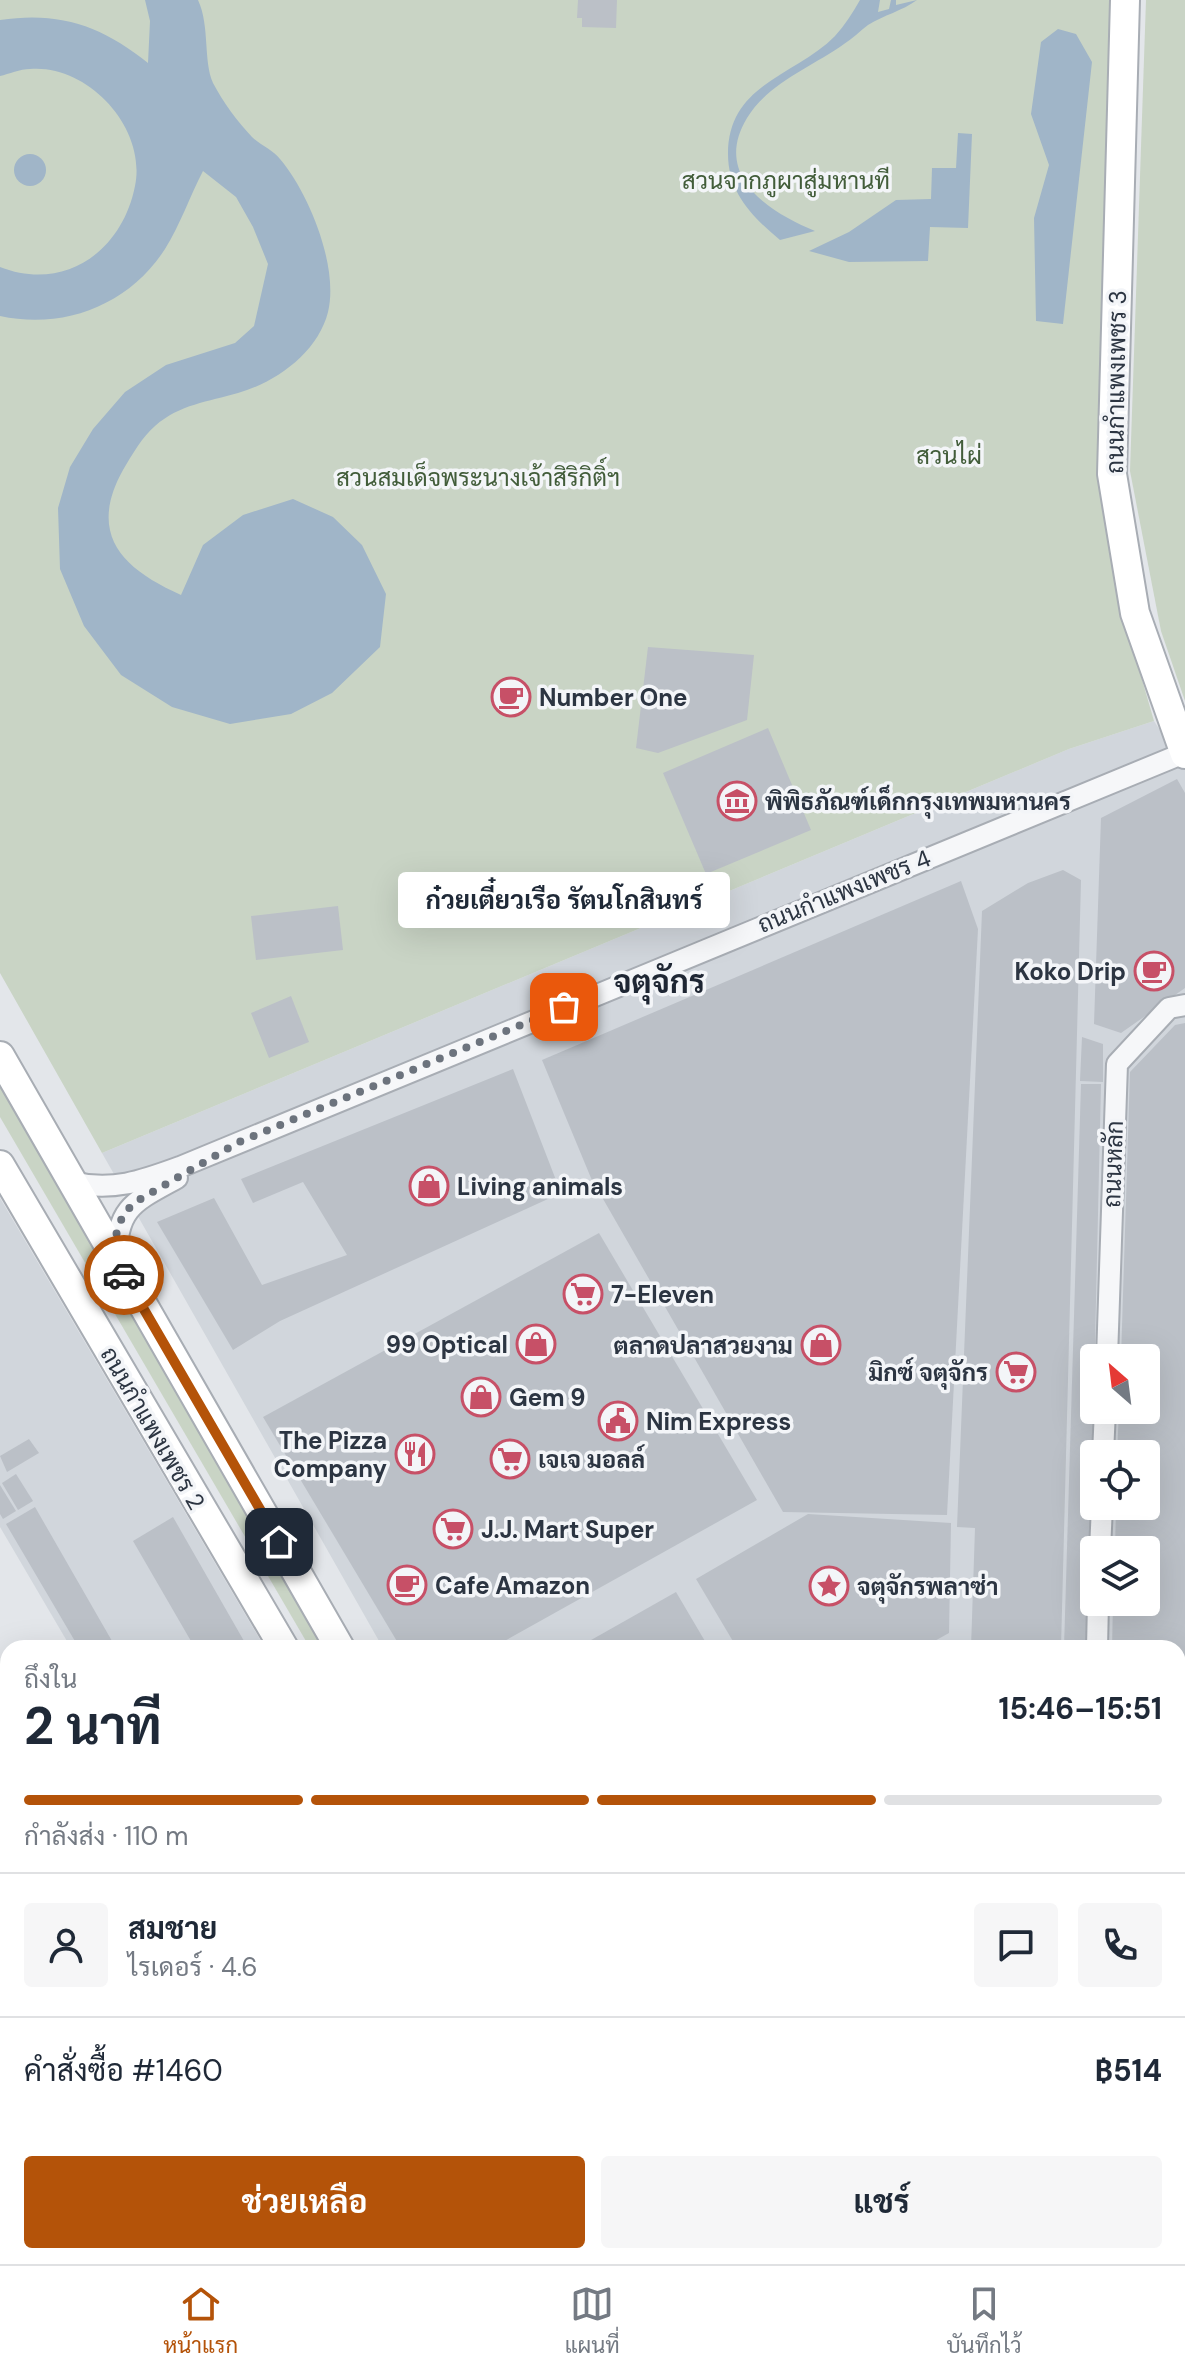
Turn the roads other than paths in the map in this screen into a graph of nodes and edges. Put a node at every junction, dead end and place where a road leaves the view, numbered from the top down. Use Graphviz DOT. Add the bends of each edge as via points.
graph roads {
  1 [pos="1125,0"];
  2 [pos="1185,753"];
  3 [pos="1185,1005"];
  4 [pos="0,1056"];
  5 [pos="239,1142"];
  6 [pos="0,1165"];
  7 [pos="71,1182"];
  8 [pos="117,1262"];
  9 [pos="1107,1344"];
  10 [pos="1098,1616"];
  11 [pos="279,1640"];
  12 [pos="335,1640"];
  13 [pos="1097,1640"];
  1 -- 2 [label="main road, ถนนกำแพงเพชร 3" via="1112,474 1135,613"];
  2 -- 5 [label="street, ถนนกำแพงเพชร 4"];
  3 -- 9 [label="street, ถนนหลัก" via="1169,1008 1117,1064"];
  4 -- 7 [label="main road"];
  5 -- 7 [label="street, ถนนกำแพงเพชร 4" via="128,1185 94,1188"];
  5 -- 8 [label="street, ถนนกำแพงเพชร 4" via="125,1210 118,1224"];
  6 -- 11 [label="main road, ถนนกำแพงเพชร 2"];
  7 -- 8 [label="main road"];
  8 -- 12 [label="main road"];
  10 -- 13 [label="street"];
}
